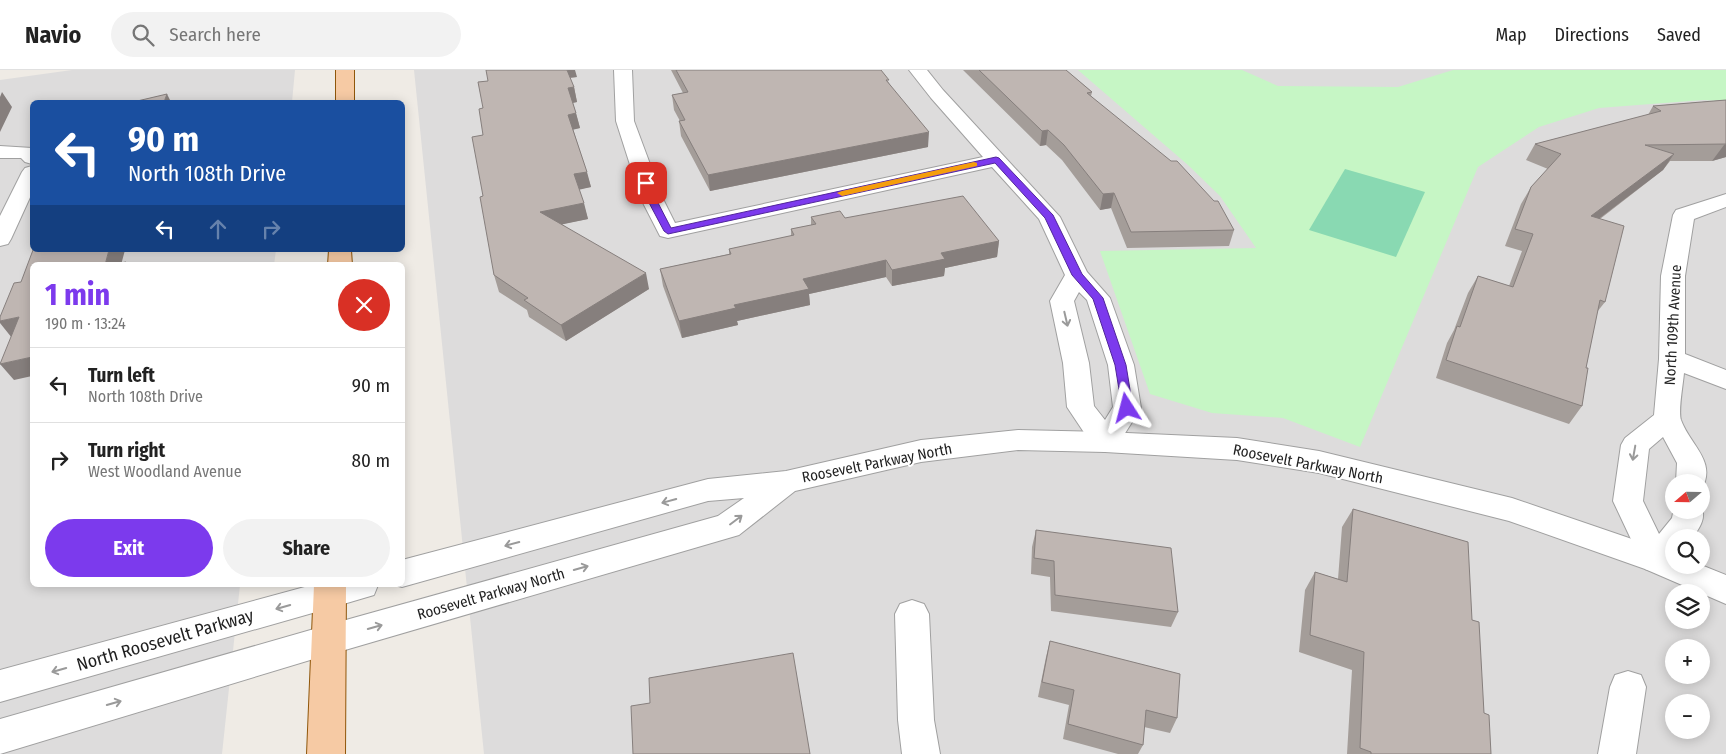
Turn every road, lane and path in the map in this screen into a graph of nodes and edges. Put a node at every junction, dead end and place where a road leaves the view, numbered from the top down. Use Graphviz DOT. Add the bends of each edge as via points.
graph roads {
  1 [pos="345,70"];
  2 [pos="623,70"];
  3 [pos="918,70"];
  4 [pos="345,100"];
  5 [pos="0,152"];
  6 [pos="29,155"];
  7 [pos="996,160"];
  8 [pos="30,176"];
  9 [pos="1726,200"];
  10 [pos="0,239"];
  11 [pos="1077,275"];
  12 [pos="1672,359"];
  13 [pos="1726,380"];
  14 [pos="1667,419"];
  15 [pos="1105,442"];
  16 [pos="1691,474"];
  17 [pos="786,482"];
  18 [pos="1665,542"];
  19 [pos="1665,544"];
  20 [pos="405,573"];
  21 [pos="1705,574"];
  22 [pos="346,587"];
  23 [pos="330,589"];
  24 [pos="1726,590"];
  25 [pos="912,614"];
  26 [pos="328,640"];
  27 [pos="0,686"];
  28 [pos="1628,688"];
  29 [pos="0,737"];
  30 [pos="326,754"];
  31 [pos="921,754"];
  32 [pos="1617,754"];
  1 -- 4 [label="main road"];
  2 -- 7 [label="street" via="625,121 652,199 668,231"];
  3 -- 7 [label="street"];
  5 -- 6 [label="street"];
  7 -- 11 [label="street" via="1049,217"];
  8 -- 10 [label="street"];
  9 -- 12 [label="street, North 109th Avenue" via="1684,216 1673,276"];
  11 -- 15 [label="street, one-way" via="1062,301 1076,363 1081,407"];
  11 -- 15 [label="street" via="1098,298 1121,365 1127,408"];
  12 -- 13 [label="street"];
  12 -- 14 [label="street, North 109th Avenue"];
  14 -- 16 [label="street" via="1692,463"];
  14 -- 18 [label="street, one-way" via="1635,445 1628,501"];
  15 -- 17 [label="street, Roosevelt Parkway North" via="1018,440 921,451"];
  15 -- 19 [label="street, Roosevelt Parkway North" via="1238,448 1319,462"];
  17 -- 20 [label="street, Roosevelt Parkway North, one-way" via="708,490"];
  26 -- 17 [label="street, Roosevelt Parkway North, one-way" via="728,526"];
  21 -- 24 [label="street, Roosevelt Parkway North"];
  22 -- 23 [label="street"];
  23 -- 26 [label="main road"];
  23 -- 27 [label="street, North Roosevelt Parkway, one-way"];
  25 -- 31 [label="street" via="916,720"];
  29 -- 26 [label="street, one-way"];
  26 -- 30 [label="main road"];
  28 -- 32 [label="street"];
}
